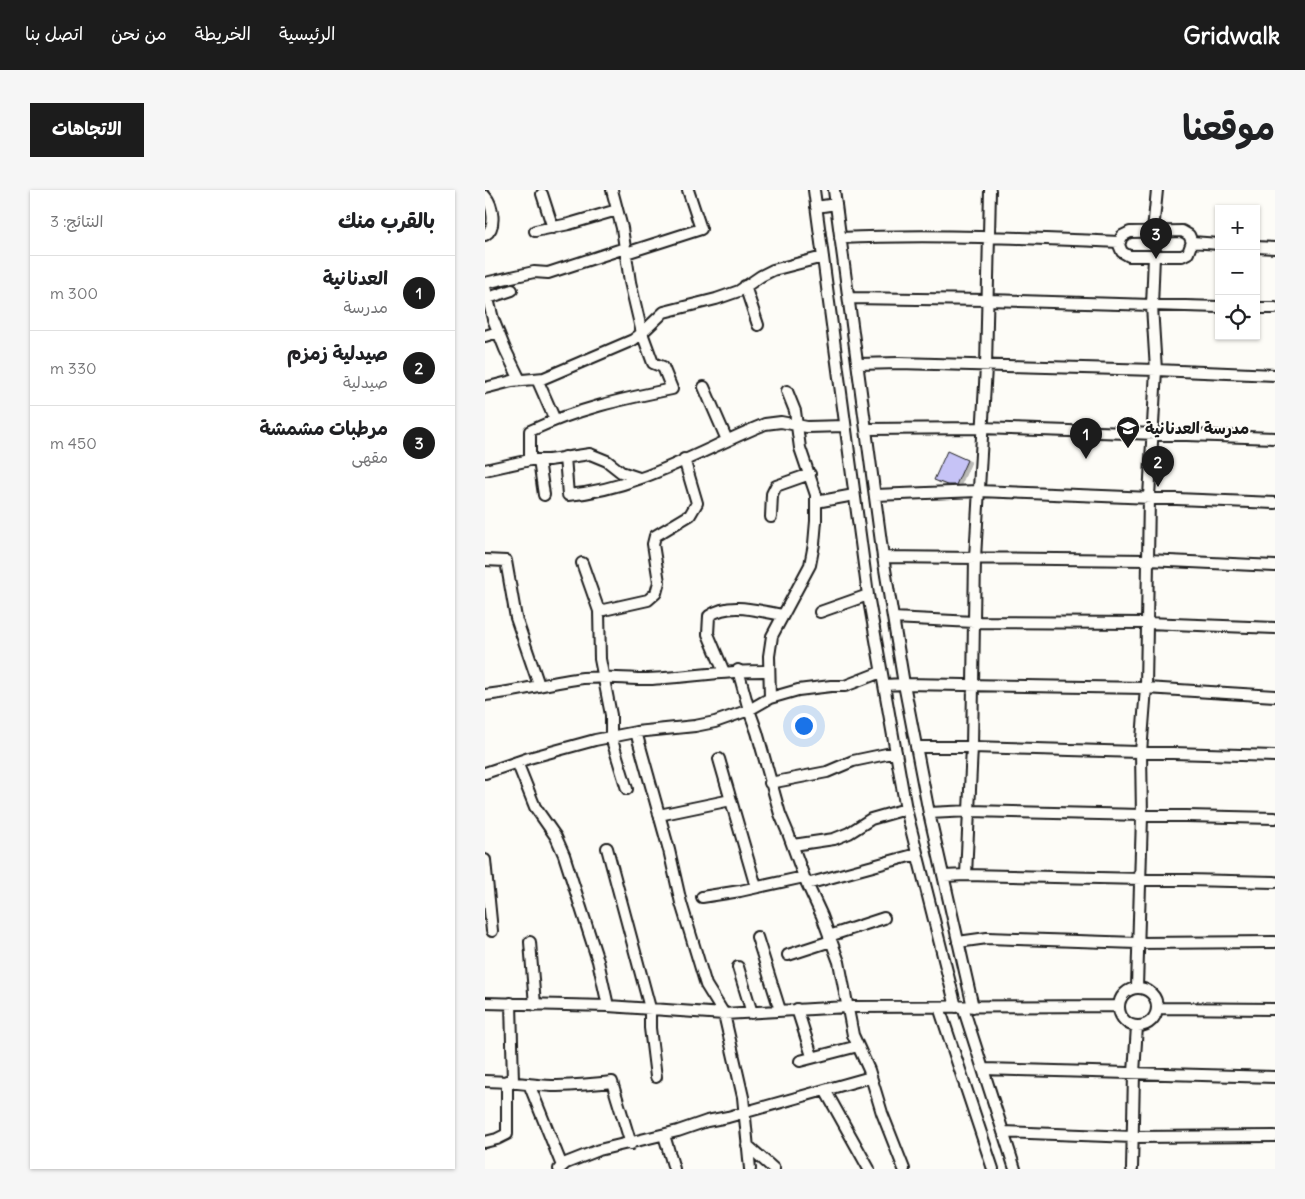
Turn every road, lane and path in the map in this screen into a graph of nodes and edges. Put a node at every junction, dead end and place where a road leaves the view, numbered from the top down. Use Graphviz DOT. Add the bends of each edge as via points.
graph roads {
  1 [pos="612,190"];
  2 [pos="688,190"];
  3 [pos="814,190"];
  4 [pos="834,190"];
  5 [pos="990,190"];
  6 [pos="1157,190"];
  7 [pos="542,194"];
  8 [pos="485,196"];
  9 [pos="836,204"];
  10 [pos="816,206"];
  11 [pos="617,210"];
  12 [pos="553,228"];
  13 [pos="535,231"];
  14 [pos="1153,231"];
  15 [pos="485,234"];
  16 [pos="989,237"];
  17 [pos="840,238"];
  18 [pos="1119,242"];
  19 [pos="1192,242"];
  20 [pos="1215,244"];
  21 [pos="1260,246"];
  22 [pos="1275,248"];
  23 [pos="625,251"];
  24 [pos="1154,256"];
  25 [pos="823,257"];
  26 [pos="485,283"];
  27 [pos="745,286"];
  28 [pos="485,287"];
  29 [pos="512,290"];
  30 [pos="487,298"];
  31 [pos="849,298"];
  32 [pos="987,300"];
  33 [pos="1152,306"];
  34 [pos="1215,307"];
  35 [pos="1260,308"];
  36 [pos="1275,308"];
  37 [pos="758,325"];
  38 [pos="498,332"];
  39 [pos="642,334"];
  40 [pos="485,336"];
  41 [pos="858,364"];
  42 [pos="986,367"];
  43 [pos="1156,370"];
  44 [pos="1275,376"];
  45 [pos="537,379"];
  46 [pos="520,380"];
  47 [pos="704,387"];
  48 [pos="485,388"];
  49 [pos="787,391"];
  50 [pos="555,420"];
  51 [pos="798,426"];
  52 [pos="845,426"];
  53 [pos="982,428"];
  54 [pos="866,429"];
  55 [pos="1153,435"];
  56 [pos="1275,438"];
  57 [pos="727,440"];
  58 [pos="565,457"];
  59 [pos="684,459"];
  60 [pos="535,460"];
  61 [pos="485,470"];
  62 [pos="810,474"];
  63 [pos="639,478"];
  64 [pos="978,491"];
  65 [pos="544,495"];
  66 [pos="854,495"];
  67 [pos="875,495"];
  68 [pos="1149,497"];
  69 [pos="816,502"];
  70 [pos="1275,503"];
  71 [pos="771,516"];
  72 [pos="883,557"];
  73 [pos="975,558"];
  74 [pos="485,560"];
  75 [pos="1148,560"];
  76 [pos="582,563"];
  77 [pos="1275,566"];
  78 [pos="868,595"];
  79 [pos="599,611"];
  80 [pos="820,612"];
  81 [pos="782,615"];
  82 [pos="893,618"];
  83 [pos="974,622"];
  84 [pos="1147,623"];
  85 [pos="1275,628"];
  86 [pos="738,670"];
  87 [pos="769,671"];
  88 [pos="724,672"];
  89 [pos="881,672"];
  90 [pos="604,677"];
  91 [pos="904,684"];
  92 [pos="539,685"];
  93 [pos="884,685"];
  94 [pos="972,686"];
  95 [pos="1146,688"];
  96 [pos="485,695"];
  97 [pos="1275,696"];
  98 [pos="770,698"];
  99 [pos="749,710"];
  100 [pos="636,732"];
  101 [pos="611,737"];
  102 [pos="916,747"];
  103 [pos="972,747"];
  104 [pos="896,752"];
  105 [pos="1141,752"];
  106 [pos="1275,756"];
  107 [pos="719,759"];
  108 [pos="517,762"];
  109 [pos="485,773"];
  110 [pos="770,783"];
  111 [pos="627,789"];
  112 [pos="731,800"];
  113 [pos="906,809"];
  114 [pos="970,811"];
  115 [pos="929,813"];
  116 [pos="659,815"];
  117 [pos="1142,816"];
  118 [pos="1275,818"];
  119 [pos="793,845"];
  120 [pos="607,848"];
  121 [pos="917,854"];
  122 [pos="485,860"];
  123 [pos="966,874"];
  124 [pos="943,876"];
  125 [pos="1140,878"];
  126 [pos="806,881"];
  127 [pos="1275,882"];
  128 [pos="756,887"];
  129 [pos="702,898"];
  130 [pos="488,905"];
  131 [pos="884,918"];
  132 [pos="492,931"];
  133 [pos="757,937"];
  134 [pos="830,938"];
  135 [pos="530,942"];
  136 [pos="959,942"];
  137 [pos="1275,942"];
  138 [pos="1137,943"];
  139 [pos="788,954"];
  140 [pos="737,967"];
  141 [pos="1137,987"];
  142 [pos="485,1003"];
  143 [pos="511,1003"];
  144 [pos="535,1005"];
  145 [pos="608,1006"];
  146 [pos="1118,1006"];
  147 [pos="847,1007"];
  148 [pos="939,1007"];
  149 [pos="964,1007"];
  150 [pos="651,1008"];
  151 [pos="1157,1008"];
  152 [pos="797,1009"];
  153 [pos="1275,1009"];
  154 [pos="779,1010"];
  155 [pos="752,1013"];
  156 [pos="724,1014"];
  157 [pos="1137,1026"];
  158 [pos="858,1046"];
  159 [pos="812,1056"];
  160 [pos="800,1060"];
  161 [pos="983,1069"];
  162 [pos="1134,1073"];
  163 [pos="655,1077"];
  164 [pos="871,1077"];
  165 [pos="1275,1077"];
  166 [pos="485,1081"];
  167 [pos="510,1082"];
  168 [pos="529,1084"];
  169 [pos="825,1090"];
  170 [pos="746,1112"];
  171 [pos="1003,1132"];
  172 [pos="664,1135"];
  173 [pos="1275,1136"];
  174 [pos="1133,1137"];
  175 [pos="485,1142"];
  176 [pos="631,1144"];
  177 [pos="747,1145"];
  178 [pos="565,1167"];
  179 [pos="674,1169"];
  180 [pos="750,1169"];
  181 [pos="774,1169"];
  182 [pos="869,1169"];
  183 [pos="905,1169"];
  184 [pos="993,1169"];
  185 [pos="1015,1169"];
  186 [pos="1132,1169"];
  1 -- 11 [label="street"];
  2 -- 23 [label="street" via="701,229"];
  3 -- 10 [label="street"];
  4 -- 9 [label="street"];
  5 -- 16 [label="street"];
  6 -- 14 [label="street"];
  7 -- 12 [label="street"];
  8 -- 15 [label="street" via="489,200 493,224"];
  9 -- 10 [label="street"];
  9 -- 17 [label="street"];
  10 -- 25 [label="street"];
  11 -- 12 [label="street"];
  11 -- 23 [label="street"];
  12 -- 13 [label="street"];
  14 -- 18 [label="street" via="1127,232"];
  14 -- 19 [label="street" via="1182,231"];
  16 -- 17 [label="street"];
  16 -- 18 [label="street"];
  16 -- 32 [label="street"];
  17 -- 31 [label="street"];
  18 -- 24 [label="street" via="1125,254"];
  19 -- 20 [label="street"];
  19 -- 24 [label="street" via="1191,250 1185,255"];
  21 -- 22 [label="street"];
  23 -- 26 [label="street" via="548,273 534,272"];
  23 -- 39 [label="street"];
  24 -- 33 [label="street"];
  25 -- 27 [label="street" via="773,270"];
  25 -- 52 [label="street"];
  27 -- 37 [label="street"];
  27 -- 39 [label="street" via="716,299 664,312"];
  28 -- 30 [label="street"];
  29 -- 30 [label="street"];
  30 -- 38 [label="street"];
  31 -- 32 [label="street"];
  31 -- 41 [label="street"];
  32 -- 33 [label="street"];
  32 -- 42 [label="street"];
  33 -- 34 [label="street"];
  33 -- 43 [label="street"];
  35 -- 36 [label="street"];
  38 -- 40 [label="street"];
  38 -- 46 [label="street"];
  39 -- 45 [label="street"];
  39 -- 50 [label="street" via="653,363 663,367 672,389"];
  41 -- 42 [label="street"];
  41 -- 54 [label="street"];
  42 -- 43 [label="street"];
  42 -- 53 [label="street"];
  43 -- 44 [label="street"];
  43 -- 55 [label="street"];
  45 -- 46 [label="street"];
  45 -- 50 [label="street"];
  46 -- 48 [label="street"];
  47 -- 57 [label="street"];
  49 -- 51 [label="street"];
  50 -- 60 [label="street" via="530,431"];
  51 -- 52 [label="street"];
  51 -- 57 [label="street" via="781,422 765,424"];
  51 -- 62 [label="street" via="800,448"];
  52 -- 66 [label="street"];
  53 -- 54 [label="street"];
  53 -- 55 [label="street"];
  53 -- 64 [label="street"];
  54 -- 67 [label="street"];
  55 -- 56 [label="street"];
  55 -- 68 [label="street"];
  57 -- 59 [label="street"];
  58 -- 60 [label="street"];
  58 -- 63 [label="street" via="590,454 621,472"];
  58 -- 63 [label="street" via="568,495 592,493"];
  59 -- 63 [label="street"];
  59 -- 79 [label="street" via="697,504 690,515 655,536 653,544 659,582 656,593 648,600"];
  60 -- 61 [label="street"];
  60 -- 65 [label="street"];
  62 -- 69 [label="street"];
  62 -- 71 [label="street" via="776,486 772,494"];
  64 -- 67 [label="street"];
  64 -- 68 [label="street"];
  64 -- 73 [label="street"];
  66 -- 69 [label="street"];
  66 -- 78 [label="street"];
  67 -- 72 [label="street"];
  68 -- 70 [label="street"];
  68 -- 75 [label="street"];
  69 -- 81 [label="street" via="810,565"];
  72 -- 73 [label="street"];
  72 -- 82 [label="street"];
  73 -- 75 [label="street"];
  73 -- 83 [label="street"];
  74 -- 92 [label="street" via="506,561 516,618"];
  75 -- 77 [label="street"];
  75 -- 84 [label="street"];
  76 -- 79 [label="street"];
  78 -- 80 [label="street"];
  78 -- 89 [label="street"];
  79 -- 90 [label="street" via="598,644"];
  81 -- 87 [label="street" via="772,636"];
  81 -- 88 [label="street" via="729,607 709,616 708,634"];
  82 -- 83 [label="street"];
  82 -- 91 [label="street"];
  83 -- 84 [label="street"];
  83 -- 94 [label="street"];
  84 -- 85 [label="street"];
  84 -- 95 [label="street"];
  86 -- 87 [label="street"];
  86 -- 88 [label="street"];
  86 -- 99 [label="street"];
  87 -- 98 [label="street"];
  88 -- 90 [label="street" via="645,679"];
  89 -- 93 [label="street"];
  89 -- 98 [label="street" via="845,686 798,690"];
  90 -- 92 [label="street"];
  90 -- 101 [label="street" via="611,715"];
  91 -- 93 [label="street"];
  91 -- 94 [label="street"];
  91 -- 102 [label="street"];
  92 -- 96 [label="street"];
  93 -- 104 [label="street"];
  94 -- 95 [label="street"];
  94 -- 103 [label="street"];
  95 -- 97 [label="street"];
  95 -- 105 [label="street"];
  98 -- 99 [label="street"];
  99 -- 100 [label="street" via="695,726"];
  99 -- 110 [label="street"];
  100 -- 101 [label="street"];
  100 -- 116 [label="street"];
  101 -- 108 [label="street"];
  101 -- 111 [label="street"];
  102 -- 103 [label="street"];
  102 -- 115 [label="street"];
  103 -- 105 [label="street"];
  103 -- 114 [label="street"];
  104 -- 110 [label="street" via="853,761 827,772"];
  104 -- 113 [label="street"];
  105 -- 106 [label="street"];
  105 -- 117 [label="street"];
  107 -- 112 [label="street"];
  108 -- 109 [label="street"];
  108 -- 145 [label="street" via="535,807 564,855 598,960"];
  110 -- 119 [label="street"];
  112 -- 116 [label="street"];
  112 -- 128 [label="street"];
  113 -- 119 [label="street" via="871,819 833,839"];
  113 -- 121 [label="street"];
  114 -- 115 [label="street"];
  114 -- 117 [label="street"];
  114 -- 123 [label="street"];
  115 -- 124 [label="street"];
  116 -- 156 [label="street" via="681,904 706,985"];
  117 -- 118 [label="street"];
  117 -- 125 [label="street"];
  119 -- 126 [label="street"];
  120 -- 150 [label="street"];
  121 -- 126 [label="street"];
  121 -- 149 [label="street"];
  122 -- 130 [label="street"];
  123 -- 124 [label="street"];
  123 -- 125 [label="street"];
  124 -- 136 [label="street"];
  125 -- 127 [label="street"];
  125 -- 138 [label="street"];
  126 -- 128 [label="street"];
  126 -- 134 [label="street"];
  128 -- 129 [label="street"];
  130 -- 132 [label="street"];
  131 -- 134 [label="street"];
  133 -- 154 [label="street"];
  134 -- 139 [label="street"];
  134 -- 147 [label="street" via="839,962"];
  135 -- 144 [label="street"];
  136 -- 138 [label="street" via="987,938"];
  136 -- 149 [label="street"];
  137 -- 138 [label="street"];
  138 -- 141 [label="street"];
  140 -- 155 [label="street"];
  141 -- 146 [label="street" via="1124,992"];
  141 -- 151 [label="street" via="1152,994"];
  142 -- 143 [label="street"];
  143 -- 144 [label="street"];
  143 -- 167 [label="street"];
  144 -- 145 [label="street"];
  145 -- 150 [label="street"];
  146 -- 149 [label="street"];
  146 -- 157 [label="street" via="1123,1020"];
  147 -- 148 [label="street"];
  147 -- 152 [label="street"];
  147 -- 158 [label="street"];
  148 -- 149 [label="street"];
  148 -- 184 [label="street"];
  149 -- 161 [label="street"];
  150 -- 156 [label="street"];
  150 -- 163 [label="street"];
  151 -- 153 [label="street"];
  151 -- 157 [label="street" via="1151,1021"];
  152 -- 154 [label="street"];
  152 -- 159 [label="street"];
  154 -- 155 [label="street"];
  155 -- 156 [label="street"];
  156 -- 170 [label="street"];
  157 -- 162 [label="street"];
  158 -- 159 [label="street"];
  158 -- 164 [label="street"];
  159 -- 160 [label="street"];
  161 -- 162 [label="street"];
  161 -- 171 [label="street"];
  162 -- 165 [label="street"];
  162 -- 174 [label="street"];
  164 -- 169 [label="street"];
  164 -- 183 [label="street"];
  166 -- 167 [label="street"];
  167 -- 168 [label="street"];
  167 -- 175 [label="street" via="507,1134"];
  168 -- 176 [label="street" via="612,1082"];
  168 -- 178 [label="street"];
  169 -- 170 [label="street"];
  169 -- 182 [label="street"];
  170 -- 172 [label="street"];
  170 -- 177 [label="street"];
  171 -- 174 [label="street"];
  171 -- 185 [label="street"];
  172 -- 176 [label="street"];
  172 -- 179 [label="street"];
  173 -- 174 [label="street"];
  174 -- 186 [label="street"];
  176 -- 178 [label="street" via="599,1150"];
  177 -- 180 [label="street"];
  177 -- 181 [label="street"];
}
